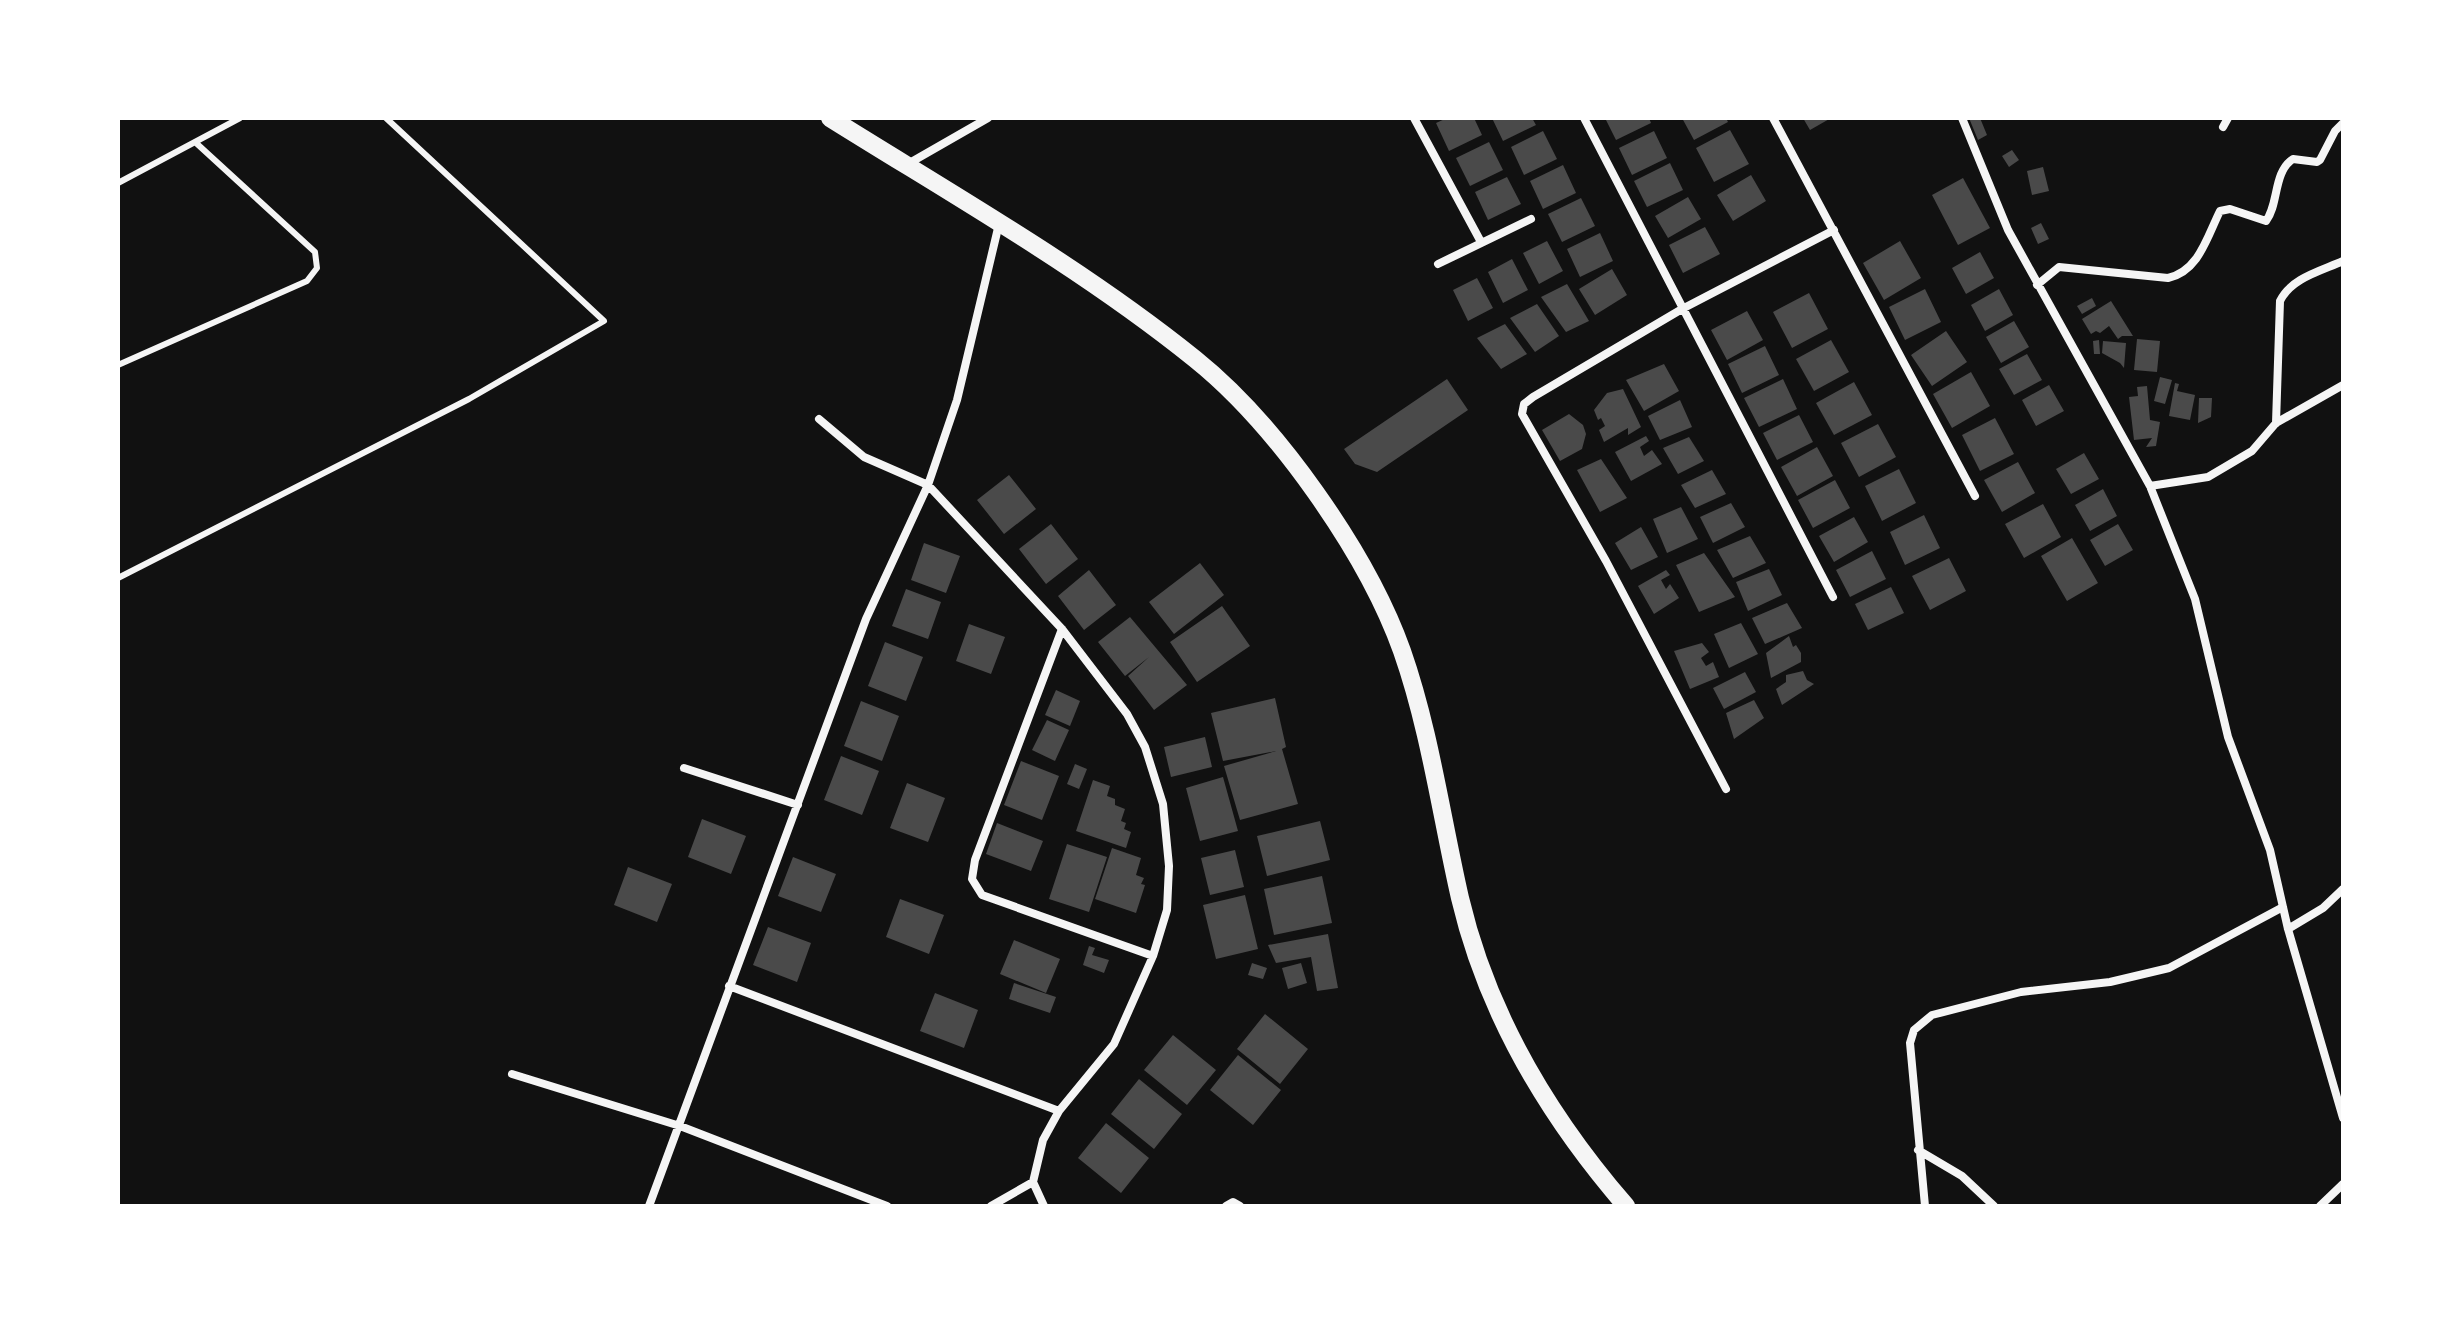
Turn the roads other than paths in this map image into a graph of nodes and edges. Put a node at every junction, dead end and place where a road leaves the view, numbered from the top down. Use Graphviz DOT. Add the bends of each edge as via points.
graph roads {
  1 [pos="240,118"];
  2 [pos="386,118"];
  3 [pos="830,118"];
  4 [pos="988,118"];
  5 [pos="1414,118"];
  6 [pos="1584,118"];
  7 [pos="1773,118"];
  8 [pos="1962,118"];
  9 [pos="2228,118"];
  10 [pos="2343,123"];
  11 [pos="2223,127"];
  12 [pos="195,142"];
  13 [pos="906,165"];
  14 [pos="118,183"];
  15 [pos="1531,219"];
  16 [pos="999,224"];
  17 [pos="1834,230"];
  18 [pos="1481,242"];
  19 [pos="2343,261"];
  20 [pos="1438,264"];
  21 [pos="2037,285"];
  22 [pos="1682,309"];
  23 [pos="118,365"];
  24 [pos="2343,385"];
  25 [pos="819,419"];
  26 [pos="2276,423"];
  27 [pos="928,485"];
  28 [pos="2150,486"];
  29 [pos="1975,496"];
  30 [pos="118,578"];
  31 [pos="1833,597"];
  32 [pos="1062,629"];
  33 [pos="684,768"];
  34 [pos="1726,789"];
  35 [pos="798,805"];
  36 [pos="2343,889"];
  37 [pos="2283,907"];
  38 [pos="2288,929"];
  39 [pos="1153,956"];
  40 [pos="729,986"];
  41 [pos="512,1074"];
  42 [pos="1059,1111"];
  43 [pos="2343,1118"];
  44 [pos="680,1126"];
  45 [pos="1918,1150"];
  46 [pos="1033,1182"];
  47 [pos="2343,1184"];
  48 [pos="649,1206"];
  49 [pos="887,1206"];
  50 [pos="991,1206"];
  51 [pos="1044,1206"];
  52 [pos="1226,1206"];
  53 [pos="1240,1206"];
  54 [pos="1626,1206"];
  55 [pos="1925,1206"];
  56 [pos="1994,1206"];
  57 [pos="2320,1206"];
  1 -- 12 [label="lane"];
  2 -- 30 [label="lane" via="604,321 469,399"];
  3 -- 13 [label="main road"];
  4 -- 13 [label="street"];
  5 -- 18 [label="street"];
  6 -- 22 [label="street"];
  7 -- 17 [label="street"];
  8 -- 21 [label="street"];
  9 -- 11 [label="street"];
  10 -- 21 [label="street" via="2320,160 2293,159 2284,167 2266,221 2230,209 2220,211 2198,256 2180,275 2059,267"];
  12 -- 14 [label="lane"];
  12 -- 23 [label="lane" via="315,252 317,268 307,281"];
  13 -- 16 [label="main road"];
  15 -- 18 [label="street"];
  16 -- 27 [label="street" via="957,400"];
  16 -- 54 [label="main road" via="1083,277 1197,361 1248,409 1332,516 1400,647 1423,716 1461,900 1508,1030 1569,1136"];
  17 -- 22 [label="street"];
  17 -- 29 [label="street"];
  18 -- 20 [label="street"];
  19 -- 26 [label="street" via="2300,280 2280,301"];
  21 -- 28 [label="street"];
  22 -- 31 [label="street"];
  22 -- 34 [label="street" via="1533,397 1522,414"];
  24 -- 26 [label="street"];
  25 -- 27 [label="street" via="864,457"];
  26 -- 28 [label="street" via="2252,451 2208,477"];
  27 -- 32 [label="street"];
  27 -- 35 [label="street" via="866,619"];
  28 -- 37 [label="street" via="2195,599 2228,737 2270,850"];
  32 -- 39 [label="street" via="1127,714 1145,747 1163,804 1167,910"];
  32 -- 39 [label="street" via="972,879 982,895"];
  33 -- 35 [label="street"];
  35 -- 40 [label="street"];
  36 -- 38 [label="street"];
  37 -- 38 [label="street"];
  37 -- 45 [label="street" via="2169,968 2110,982 2021,992 1932,1015 1914,1030 1910,1043"];
  38 -- 43 [label="street"];
  39 -- 42 [label="street" via="1114,1044"];
  40 -- 42 [label="street"];
  40 -- 44 [label="street"];
  41 -- 44 [label="street"];
  42 -- 46 [label="street" via="1043,1140"];
  44 -- 48 [label="street"];
  44 -- 49 [label="street"];
  45 -- 55 [label="street"];
  45 -- 56 [label="street" via="1962,1176"];
  46 -- 50 [label="street"];
  46 -- 51 [label="street"];
  47 -- 57 [label="street"];
  52 -- 53 [label="street"];
}
